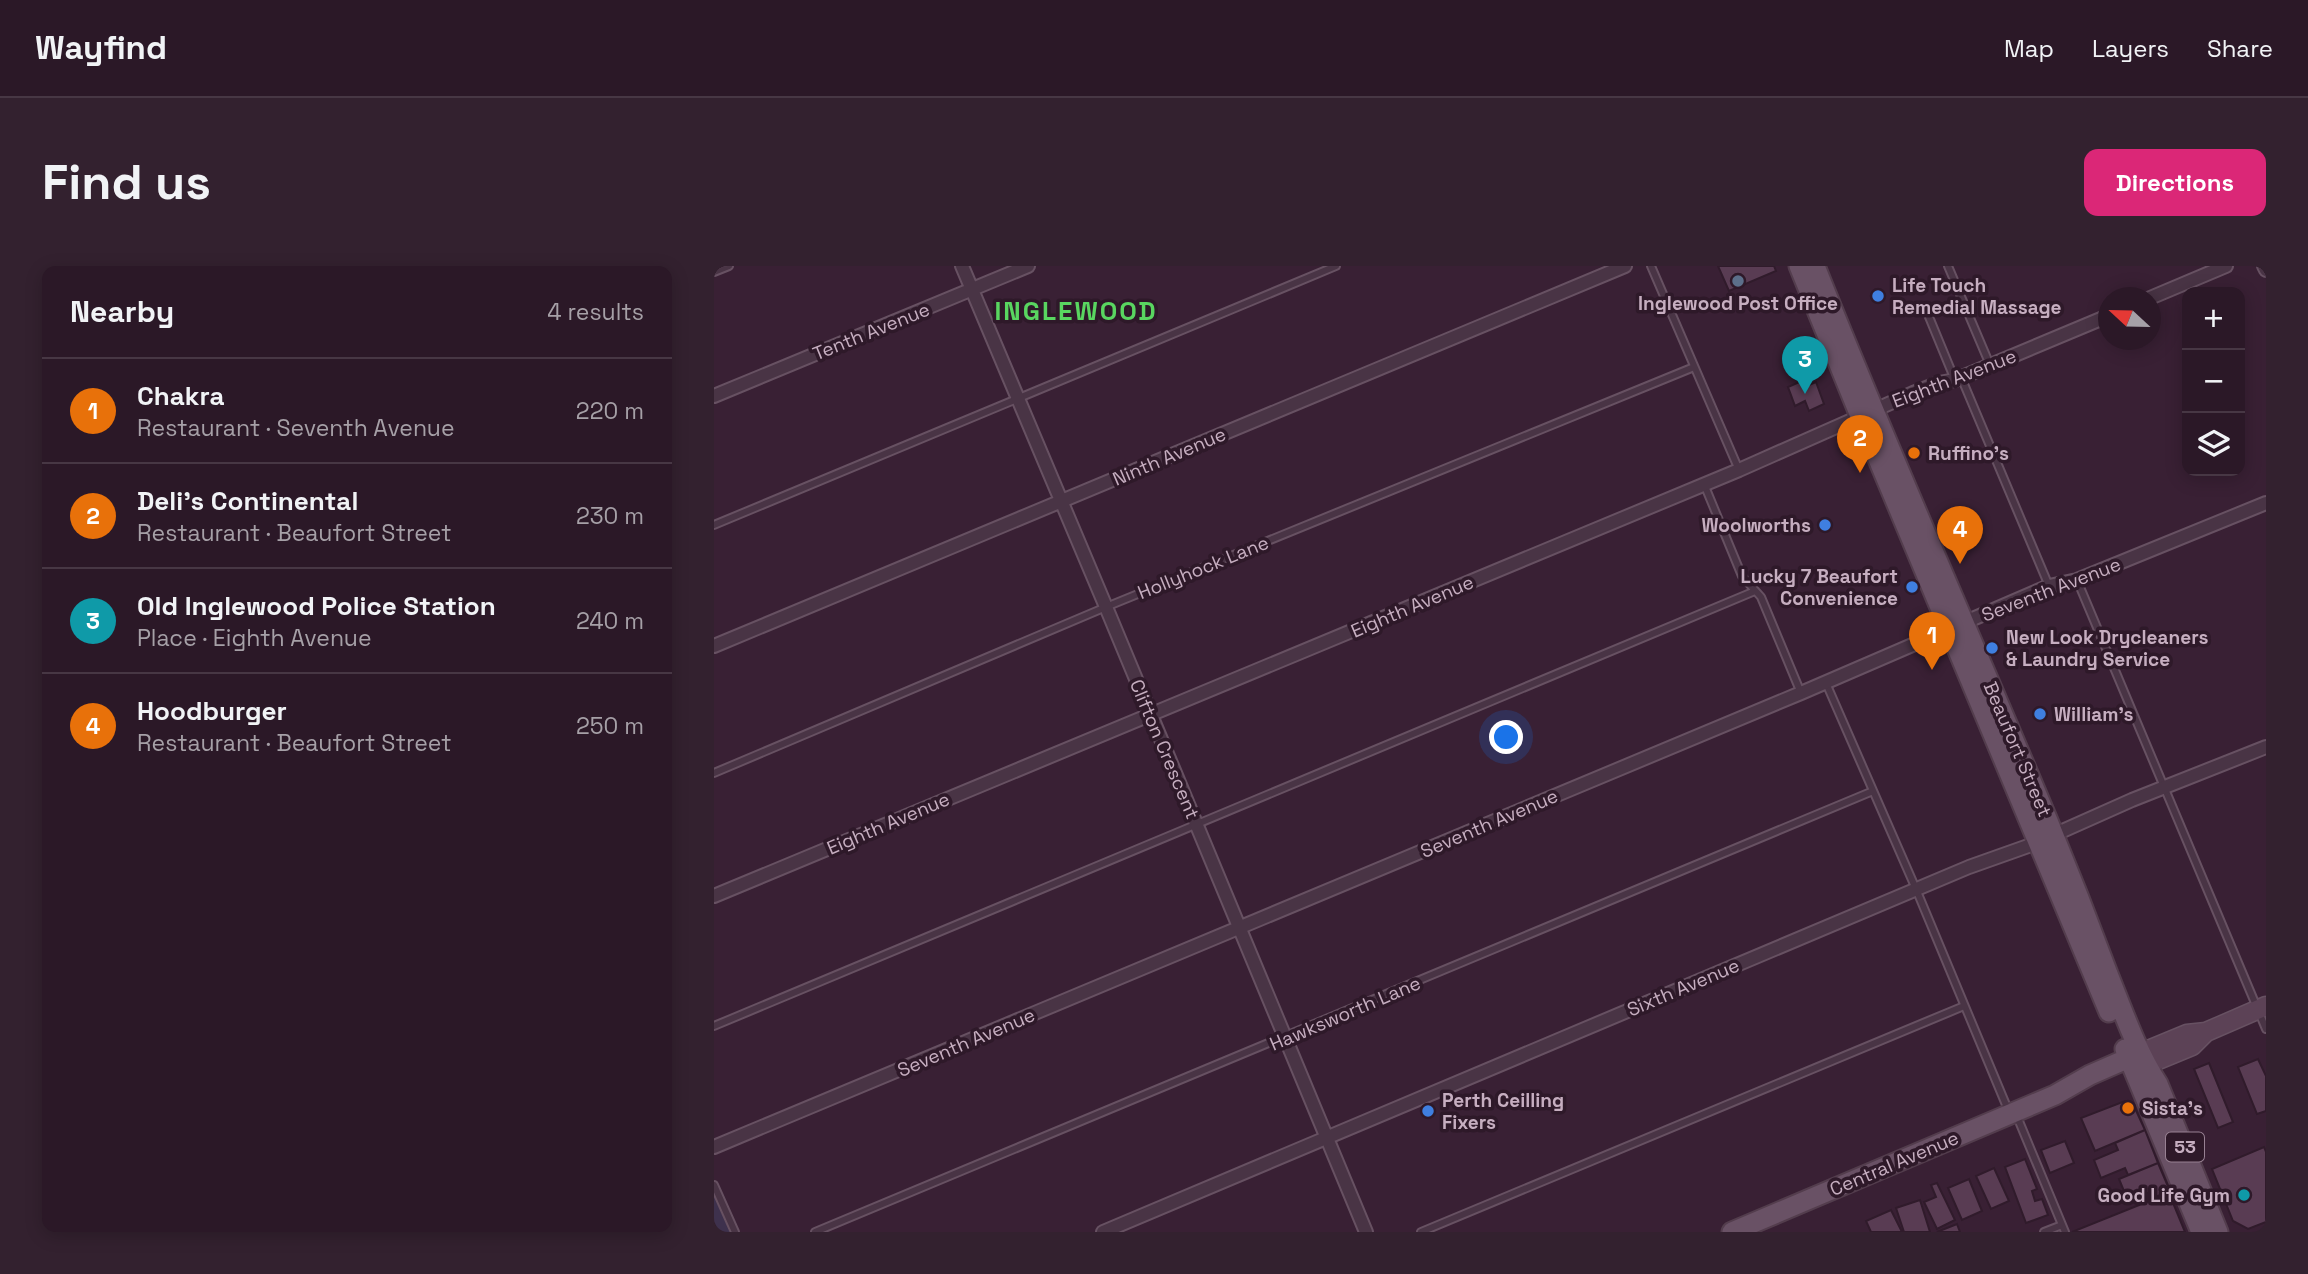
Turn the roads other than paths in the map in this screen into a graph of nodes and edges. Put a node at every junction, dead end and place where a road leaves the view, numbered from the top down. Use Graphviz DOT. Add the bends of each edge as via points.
graph roads {
  1 [pos="729,266"];
  2 [pos="962,266"];
  3 [pos="1028,266"];
  4 [pos="1336,266"];
  5 [pos="1651,266"];
  6 [pos="1799,266"];
  7 [pos="1815,266"];
  8 [pos="1948,266"];
  9 [pos="2227,266"];
  10 [pos="1621,267"];
  11 [pos="714,272"];
  12 [pos="971,290"];
  13 [pos="2161,294"];
  14 [pos="1927,312"];
  15 [pos="2098,321"];
  16 [pos="1990,365"];
  17 [pos="1694,367"];
  18 [pos="1958,379"];
  19 [pos="714,396"];
  20 [pos="1017,399"];
  21 [pos="1866,414"];
  22 [pos="1739,470"];
  23 [pos="1704,484"];
  24 [pos="1062,501"];
  25 [pos="2266,503"];
  26 [pos="714,525"];
  27 [pos="2077,580"];
  28 [pos="2049,586"];
  29 [pos="1755,591"];
  30 [pos="1106,607"];
  31 [pos="1957,625"];
  32 [pos="714,646"];
  33 [pos="1826,682"];
  34 [pos="1801,693"];
  35 [pos="1151,714"];
  36 [pos="2266,747"];
  37 [pos="714,773"];
  38 [pos="2164,788"];
  39 [pos="1873,791"];
  40 [pos="1196,824"];
  41 [pos="2046,838"];
  42 [pos="1916,889"];
  43 [pos="714,895"];
  44 [pos="1240,928"];
  45 [pos="1964,1006"];
  46 [pos="2262,1008"];
  47 [pos="714,1026"];
  48 [pos="2266,1029"];
  49 [pos="1285,1038"];
  50 [pos="2137,1062"];
  51 [pos="2012,1113"];
  52 [pos="1326,1136"];
  53 [pos="714,1147"];
  54 [pos="714,1185"];
  55 [pos="2063,1228"];
  56 [pos="735,1232"];
  57 [pos="815,1232"];
  58 [pos="1103,1232"];
  59 [pos="1366,1232"];
  60 [pos="1421,1232"];
  61 [pos="1732,1232"];
  62 [pos="2044,1232"];
  63 [pos="2201,1232"];
  64 [pos="2218,1232"];
  1 -- 11 [label="lane"];
  2 -- 12 [label="street, Clifton Crescent"];
  3 -- 12 [label="street, Tenth Avenue"];
  4 -- 20 [label="lane"];
  5 -- 17 [label="lane"];
  6 -- 21 [label="main road, Beaufort Street / 53"];
  7 -- 21 [label="main road, Beaufort Street / 53"];
  8 -- 16 [label="lane"];
  9 -- 13 [label="street"];
  10 -- 24 [label="street, Ninth Avenue"];
  12 -- 19 [label="street, Tenth Avenue"];
  12 -- 20 [label="street, Clifton Crescent"];
  14 -- 18 [label="lane"];
  15 -- 16 [label="street, Eighth Avenue"];
  16 -- 18 [label="street, Eighth Avenue"];
  17 -- 22 [label="lane"];
  17 -- 30 [label="lane, Hollyhock Lane"];
  18 -- 21 [label="street, Eighth Avenue"];
  18 -- 28 [label="lane"];
  20 -- 24 [label="street, Clifton Crescent"];
  20 -- 26 [label="lane"];
  21 -- 22 [label="street, Eighth Avenue"];
  21 -- 31 [label="main road, Beaufort Street / 53"];
  22 -- 23 [label="street, Eighth Avenue"];
  23 -- 29 [label="lane" via="1742,576"];
  23 -- 35 [label="street, Eighth Avenue"];
  24 -- 30 [label="street, Clifton Crescent"];
  24 -- 32 [label="street, Ninth Avenue"];
  25 -- 27 [label="street, Seventh Avenue"];
  27 -- 28 [label="street, Seventh Avenue"];
  27 -- 38 [label="lane"];
  28 -- 31 [label="street, Seventh Avenue"];
  29 -- 34 [label="lane"];
  29 -- 40 [label="lane"];
  30 -- 35 [label="street, Clifton Crescent"];
  30 -- 37 [label="lane, Hollyhock Lane"];
  31 -- 33 [label="street, Seventh Avenue"];
  31 -- 41 [label="main road, Beaufort Street / 53"];
  33 -- 34 [label="street, Seventh Avenue"];
  33 -- 39 [label="lane"];
  34 -- 44 [label="street, Seventh Avenue"];
  35 -- 40 [label="street, Clifton Crescent"];
  35 -- 43 [label="street, Eighth Avenue"];
  36 -- 38 [label="street, Sixth Avenue"];
  38 -- 41 [label="street, Sixth Avenue"];
  38 -- 46 [label="lane"];
  39 -- 42 [label="lane"];
  39 -- 49 [label="lane, Hawksworth Lane"];
  40 -- 44 [label="street, Clifton Crescent"];
  40 -- 47 [label="lane"];
  41 -- 42 [label="street, Sixth Avenue"];
  41 -- 50 [label="main road, Beaufort Street / 53"];
  42 -- 45 [label="lane"];
  42 -- 52 [label="street, Sixth Avenue"];
  44 -- 49 [label="street, Clifton Crescent"];
  44 -- 53 [label="street, Seventh Avenue"];
  45 -- 51 [label="lane"];
  45 -- 60 [label="lane"];
  46 -- 48 [label="lane"];
  46 -- 50 [label="main road, Central Avenue" via="2206,1032 2192,1046"];
  49 -- 52 [label="street, Clifton Crescent"];
  49 -- 57 [label="lane, Hawksworth Lane"];
  50 -- 51 [label="main road, Central Avenue" via="2093,1087 2056,1095"];
  50 -- 63 [label="main road, Beaufort Street / 53"];
  50 -- 64 [label="main road, Beaufort Street / 53" via="2158,1084"];
  51 -- 55 [label="lane"];
  51 -- 61 [label="main road, Central Avenue"];
  52 -- 58 [label="street, Sixth Avenue"];
  52 -- 59 [label="street, Clifton Crescent"];
  54 -- 56 [label="lane"];
  55 -- 62 [label="lane"];
}
